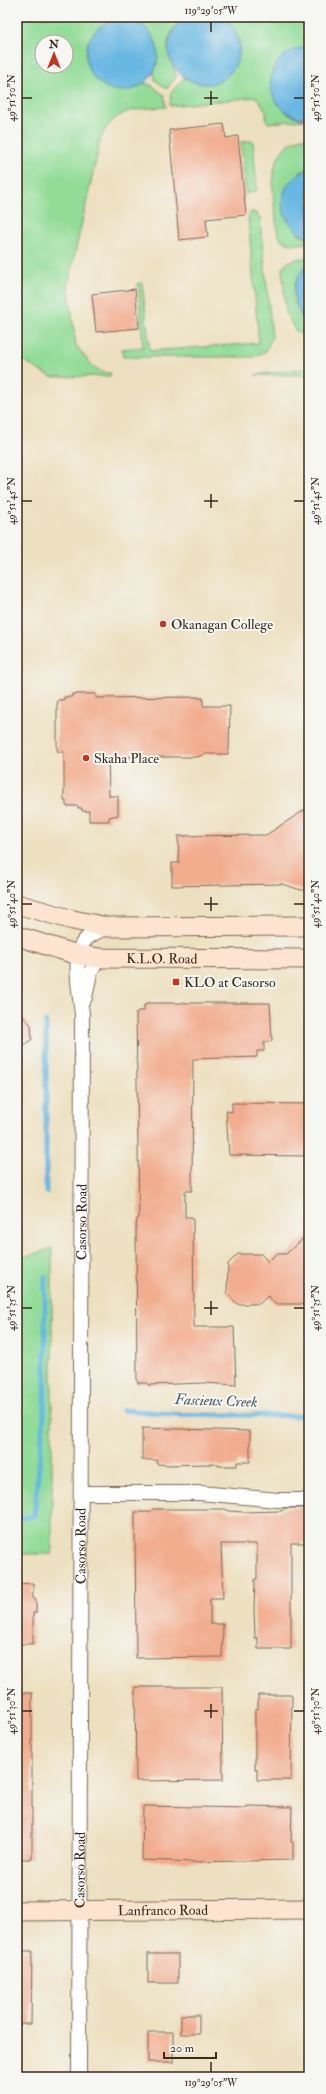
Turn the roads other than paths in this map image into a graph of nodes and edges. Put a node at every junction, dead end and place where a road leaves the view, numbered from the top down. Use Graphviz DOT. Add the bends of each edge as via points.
graph roads {
  1 [pos="17,904"];
  2 [pos="309,926"];
  3 [pos="107,927"];
  4 [pos="17,936"];
  5 [pos="78,956"];
  6 [pos="99,958"];
  7 [pos="309,959"];
  8 [pos="82,1014"];
  9 [pos="82,1493"];
  10 [pos="309,1500"];
  11 [pos="309,1909"];
  12 [pos="17,1911"];
  13 [pos="79,1911"];
  14 [pos="80,2077"];
  1 -- 3 [label="main road"];
  2 -- 3 [label="main road"];
  3 -- 5 [label="street" via="93,933 82,944"];
  4 -- 5 [label="main road, K.L.O. Road"];
  5 -- 6 [label="main road, K.L.O. Road"];
  5 -- 8 [label="street, Casorso Road"];
  6 -- 7 [label="main road, K.L.O. Road"];
  6 -- 8 [label="street, Casorso Road" via="90,973"];
  8 -- 9 [label="street, Casorso Road"];
  9 -- 10 [label="street" via="200,1494"];
  9 -- 13 [label="street, Casorso Road"];
  11 -- 13 [label="main road, Lanfranco Road"];
  12 -- 13 [label="main road, Lanfranco Road"];
  13 -- 14 [label="street, Casorso Road"];
}
